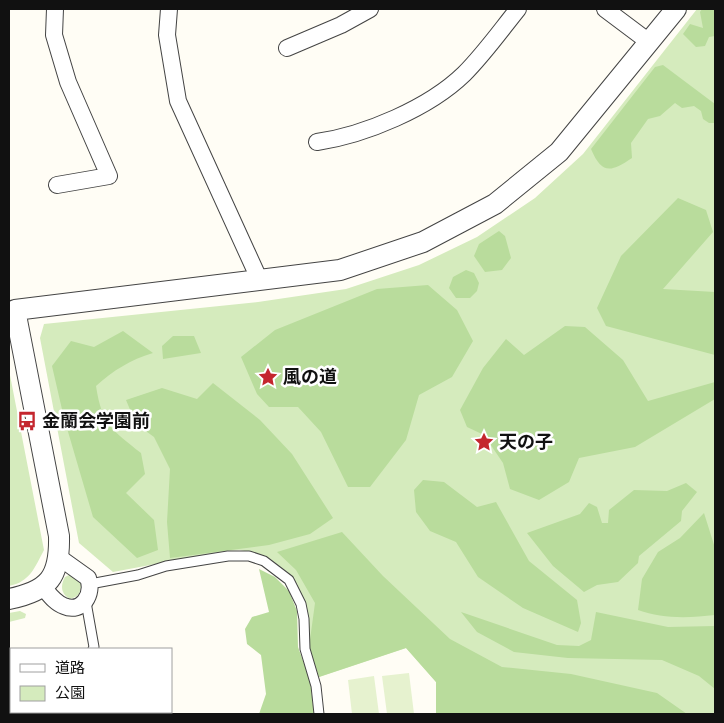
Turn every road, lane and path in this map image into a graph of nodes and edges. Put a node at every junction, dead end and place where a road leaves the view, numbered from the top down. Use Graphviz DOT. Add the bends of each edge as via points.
graph roads {
  1 [pos="55,9"];
  2 [pos="169,9"];
  3 [pos="370,9"];
  4 [pos="518,9"];
  5 [pos="604,9"];
  6 [pos="676,9"];
  7 [pos="649,42"];
  8 [pos="287,48"];
  9 [pos="317,142"];
  10 [pos="56,185"];
  11 [pos="260,281"];
  12 [pos="12,311"];
  13 [pos="60,558"];
  14 [pos="90,584"];
  15 [pos="43,587"];
  16 [pos="9,598"];
  17 [pos="86,602"];
  18 [pos="95,648"];
  19 [pos="10,707"];
  20 [pos="10,714"];
  21 [pos="319,714"];
  1 -- 10 [label="street" via="54,35 68,82 109,176"];
  2 -- 11 [label="street" via="166,34 178,101"];
  3 -- 8 [label="street"];
  4 -- 9 [label="street" via="464,74 433,98 397,117 339,139"];
  5 -- 7 [label="street"];
  6 -- 7 [label="street"];
  7 -- 11 [label="street" via="559,152 495,204 423,242 340,270"];
  11 -- 12 [label="street"];
  12 -- 13 [label="street" via="59,536"];
  13 -- 14 [label="street" via="85,574"];
  13 -- 15 [label="street" via="54,575"];
  14 -- 17 [label="street"];
  14 -- 21 [label="lane" via="166,566 228,556 249,556 264,561 289,580 301,604 304,649 316,686"];
  15 -- 16 [label="street"];
  15 -- 17 [label="street" via="62,606 74,608"];
  17 -- 18 [label="lane"];
  19 -- 20 [label="lane"];
}
